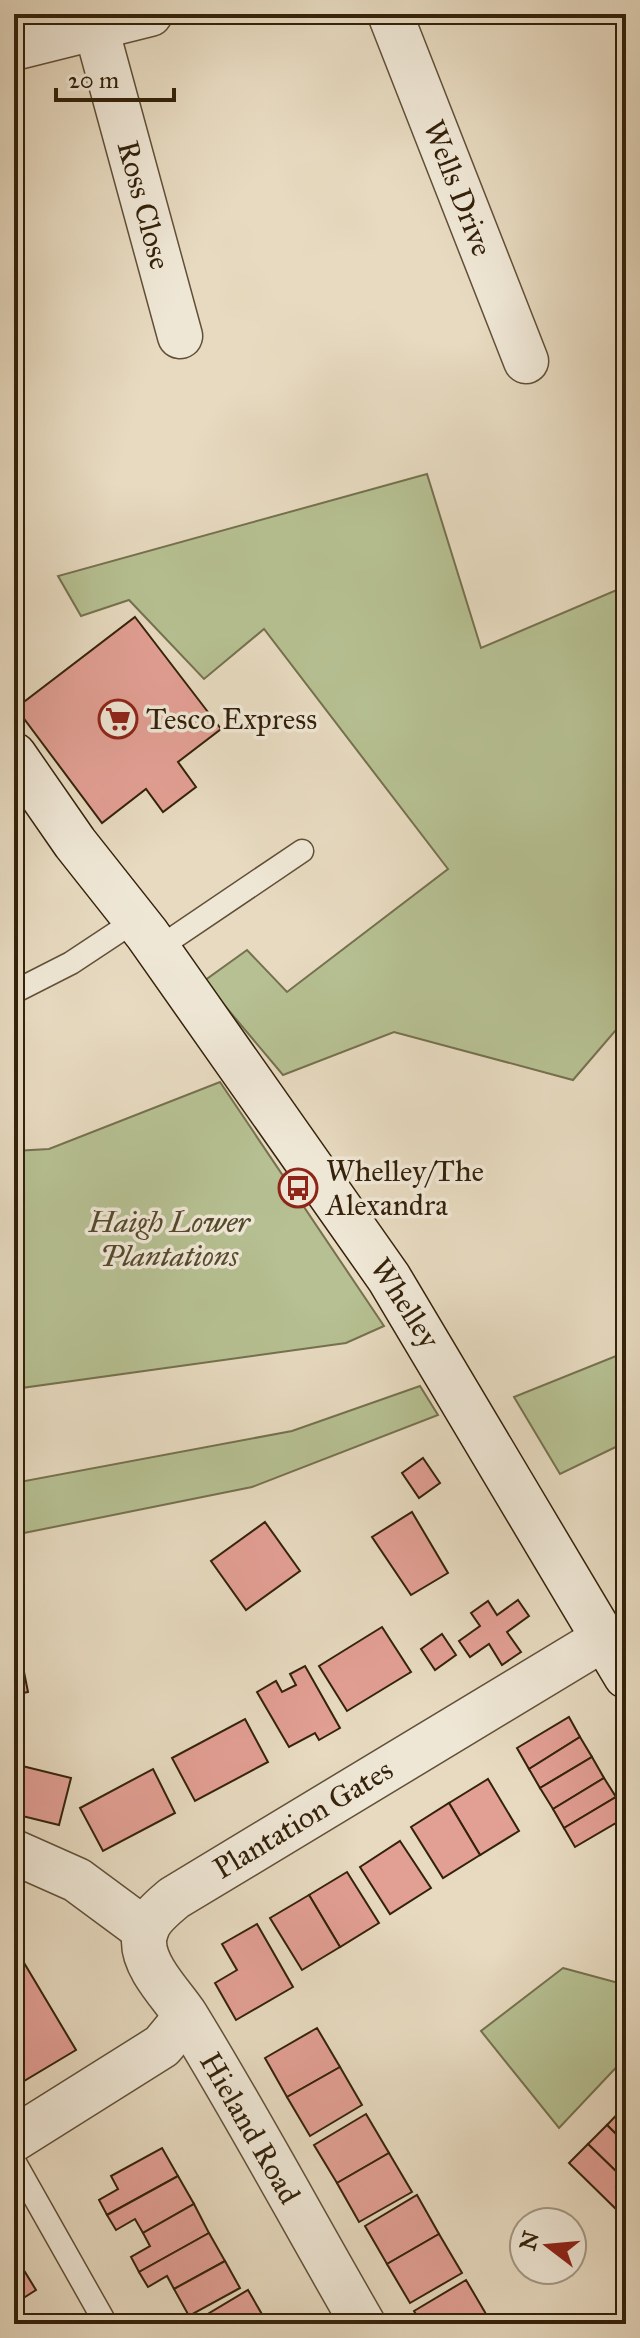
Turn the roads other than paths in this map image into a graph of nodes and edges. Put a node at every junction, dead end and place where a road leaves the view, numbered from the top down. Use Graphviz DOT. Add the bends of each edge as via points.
graph roads {
  1 [pos="150,14"];
  2 [pos="390,14"];
  3 [pos="96,28"];
  4 [pos="14,48"];
  5 [pos="180,336"];
  6 [pos="526,361"];
  7 [pos="14,755"];
  8 [pos="302,851"];
  9 [pos="146,934"];
  10 [pos="14,992"];
  11 [pos="603,1639"];
  12 [pos="626,1676"];
  13 [pos="14,1852"];
  14 [pos="146,1931"];
  15 [pos="186,2017"];
  16 [pos="14,2139"];
  17 [pos="14,2161"];
  18 [pos="106,2324"];
  19 [pos="363,2324"];
  1 -- 3 [label="street"];
  2 -- 6 [label="street, Wells Drive"];
  3 -- 4 [label="street"];
  3 -- 5 [label="street, Ross Close"];
  7 -- 9 [label="street, Whelley"];
  8 -- 9 [label="lane"];
  9 -- 10 [label="lane"];
  9 -- 11 [label="street, Whelley" via="420,1325"];
  11 -- 12 [label="street, Whelley"];
  11 -- 14 [label="street, Plantation Gates" via="174,1898"];
  13 -- 14 [label="street" via="77,1880"];
  14 -- 15 [label="street, Hieland Road" via="145,1952"];
  15 -- 16 [label="street" via="162,2046"];
  15 -- 19 [label="street, Hieland Road"];
  17 -- 18 [label="lane"];
}
